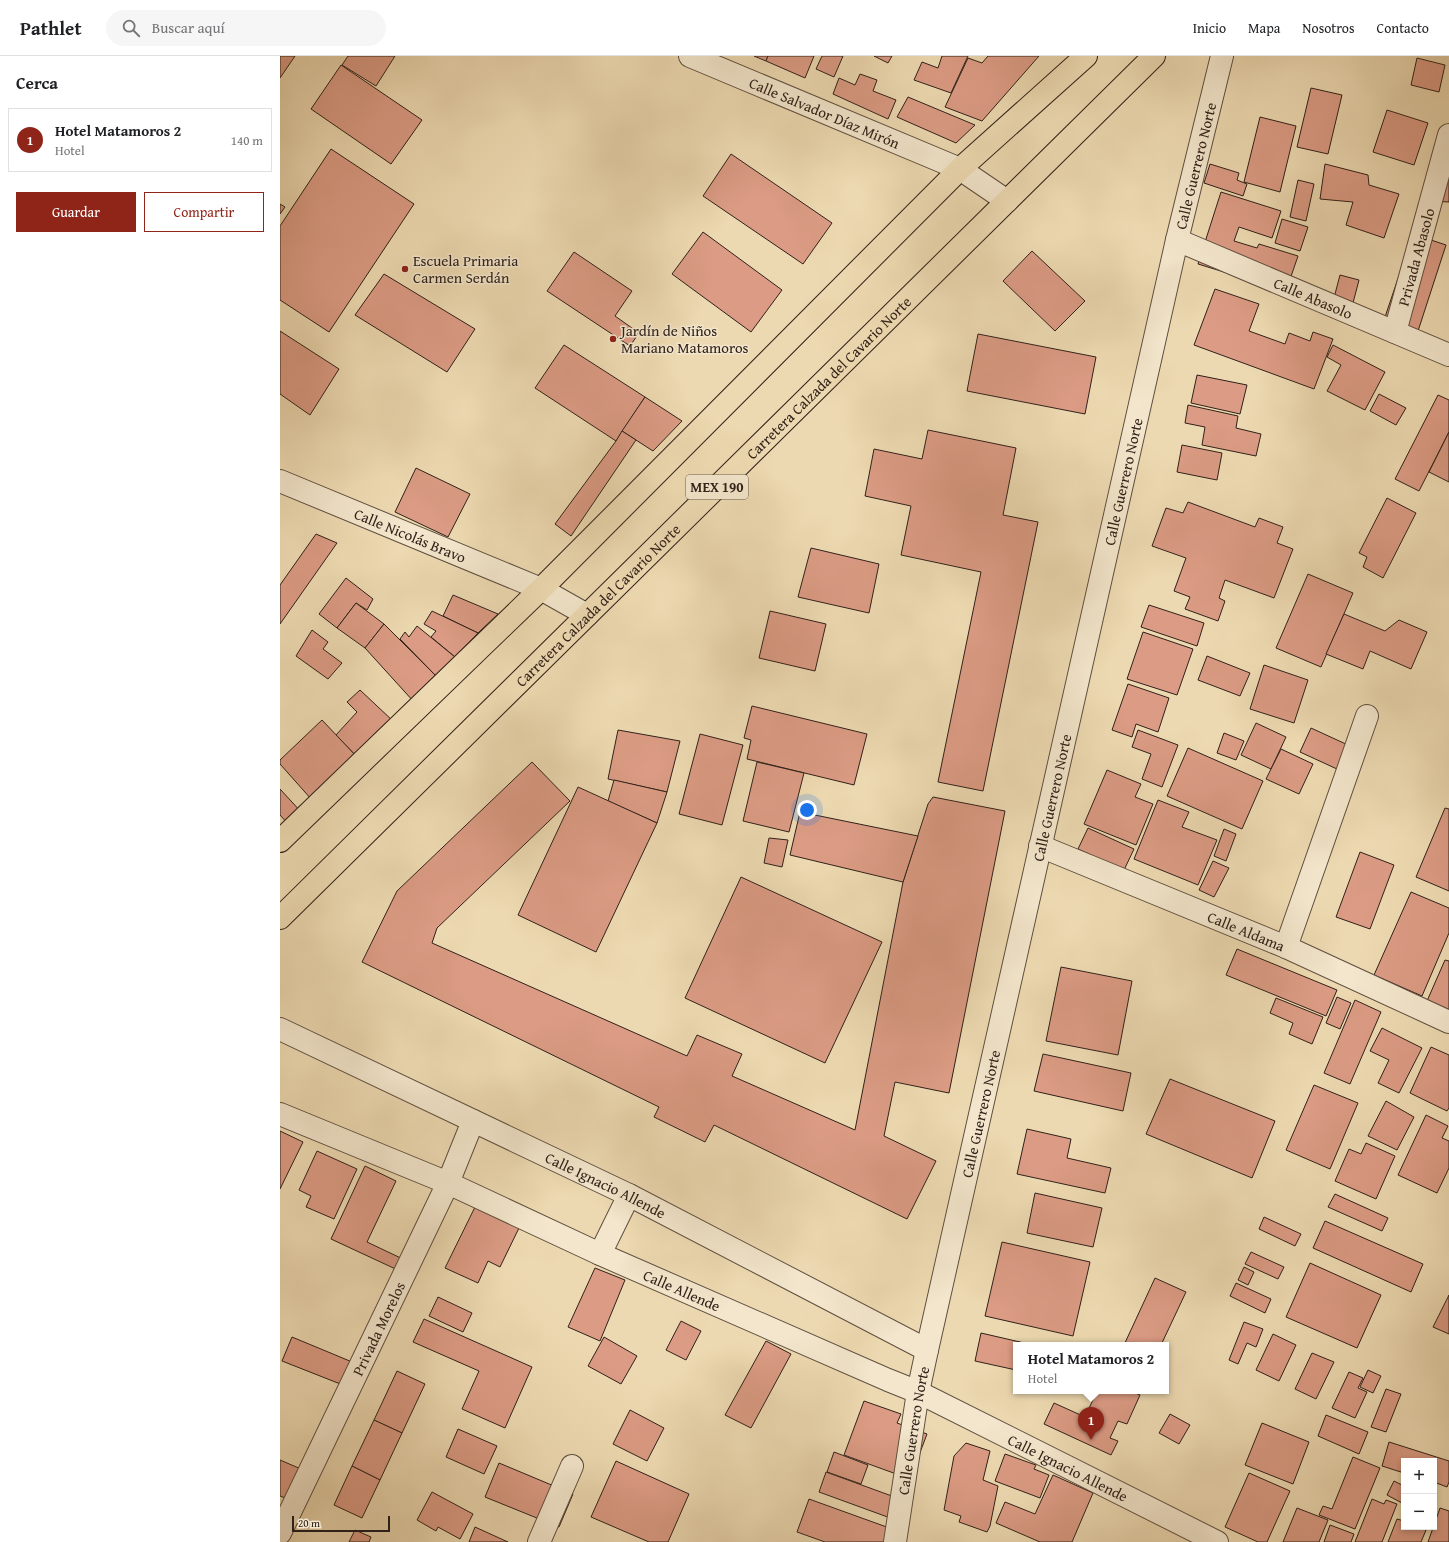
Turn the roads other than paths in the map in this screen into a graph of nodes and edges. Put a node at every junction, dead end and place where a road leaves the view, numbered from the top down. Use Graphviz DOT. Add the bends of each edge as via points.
graph roads {
  1 [pos="690,56"];
  2 [pos="1086,56"];
  3 [pos="1154,56"];
  4 [pos="1222,56"];
  5 [pos="1449,135"];
  6 [pos="960,169"];
  7 [pos="1007,201"];
  8 [pos="1177,240"];
  9 [pos="1395,332"];
  10 [pos="1449,355"];
  11 [pos="280,481"];
  12 [pos="541,590"];
  13 [pos="587,615"];
  14 [pos="1367,716"];
  15 [pos="280,841"];
  16 [pos="1040,846"];
  17 [pos="280,918"];
  18 [pos="1286,947"];
  19 [pos="1449,1022"];
  20 [pos="280,1029"];
  21 [pos="280,1114"];
  22 [pos="473,1121"];
  23 [pos="448,1183"];
  24 [pos="629,1195"];
  25 [pos="600,1254"];
  26 [pos="927,1350"];
  27 [pos="918,1392"];
  28 [pos="572,1466"];
  29 [pos="280,1533"];
  30 [pos="540,1542"];
  31 [pos="895,1542"];
  32 [pos="1218,1542"];
  1 -- 6 [label="street, Calle Salvador Díaz Mirón"];
  2 -- 6 [label="main road, MEX 190"];
  3 -- 7 [label="main road, Carretera Calzada del Cavario Norte / MEX 190"];
  4 -- 8 [label="street, Calle Guerrero Norte"];
  5 -- 9 [label="street, Privada Abasolo"];
  6 -- 7 [label="street, Calle Salvador Díaz Mirón"];
  6 -- 12 [label="main road, MEX 190"];
  7 -- 13 [label="main road, Carretera Calzada del Cavario Norte / MEX 190"];
  8 -- 9 [label="street, Calle Abasolo"];
  8 -- 16 [label="street, Calle Guerrero Norte"];
  9 -- 10 [label="street, Calle Abasolo"];
  11 -- 12 [label="street, Calle Nicolás Bravo"];
  12 -- 13 [label="street, Calle Nicolás Bravo"];
  12 -- 15 [label="main road, MEX 190"];
  13 -- 17 [label="main road, Carretera Calzada del Cavario Norte / MEX 190"];
  14 -- 18 [label="street"];
  16 -- 18 [label="street, Calle Aldama"];
  16 -- 26 [label="street, Calle Guerrero Norte"];
  18 -- 19 [label="street, Calle Aldama"];
  20 -- 22 [label="street, Calle Ignacio Allende"];
  21 -- 23 [label="street, Calle Allende"];
  22 -- 23 [label="street, Privada Morelos"];
  22 -- 24 [label="street, Calle Ignacio Allende"];
  23 -- 25 [label="street, Calle Allende"];
  23 -- 29 [label="street, Privada Morelos"];
  24 -- 25 [label="street"];
  24 -- 26 [label="street, Calle Ignacio Allende"];
  25 -- 27 [label="street, Calle Allende"];
  26 -- 27 [label="street, Calle Guerrero Norte"];
  27 -- 31 [label="street, Calle Guerrero Norte"];
  27 -- 32 [label="street, Calle Ignacio Allende"];
  28 -- 30 [label="street"];
}
